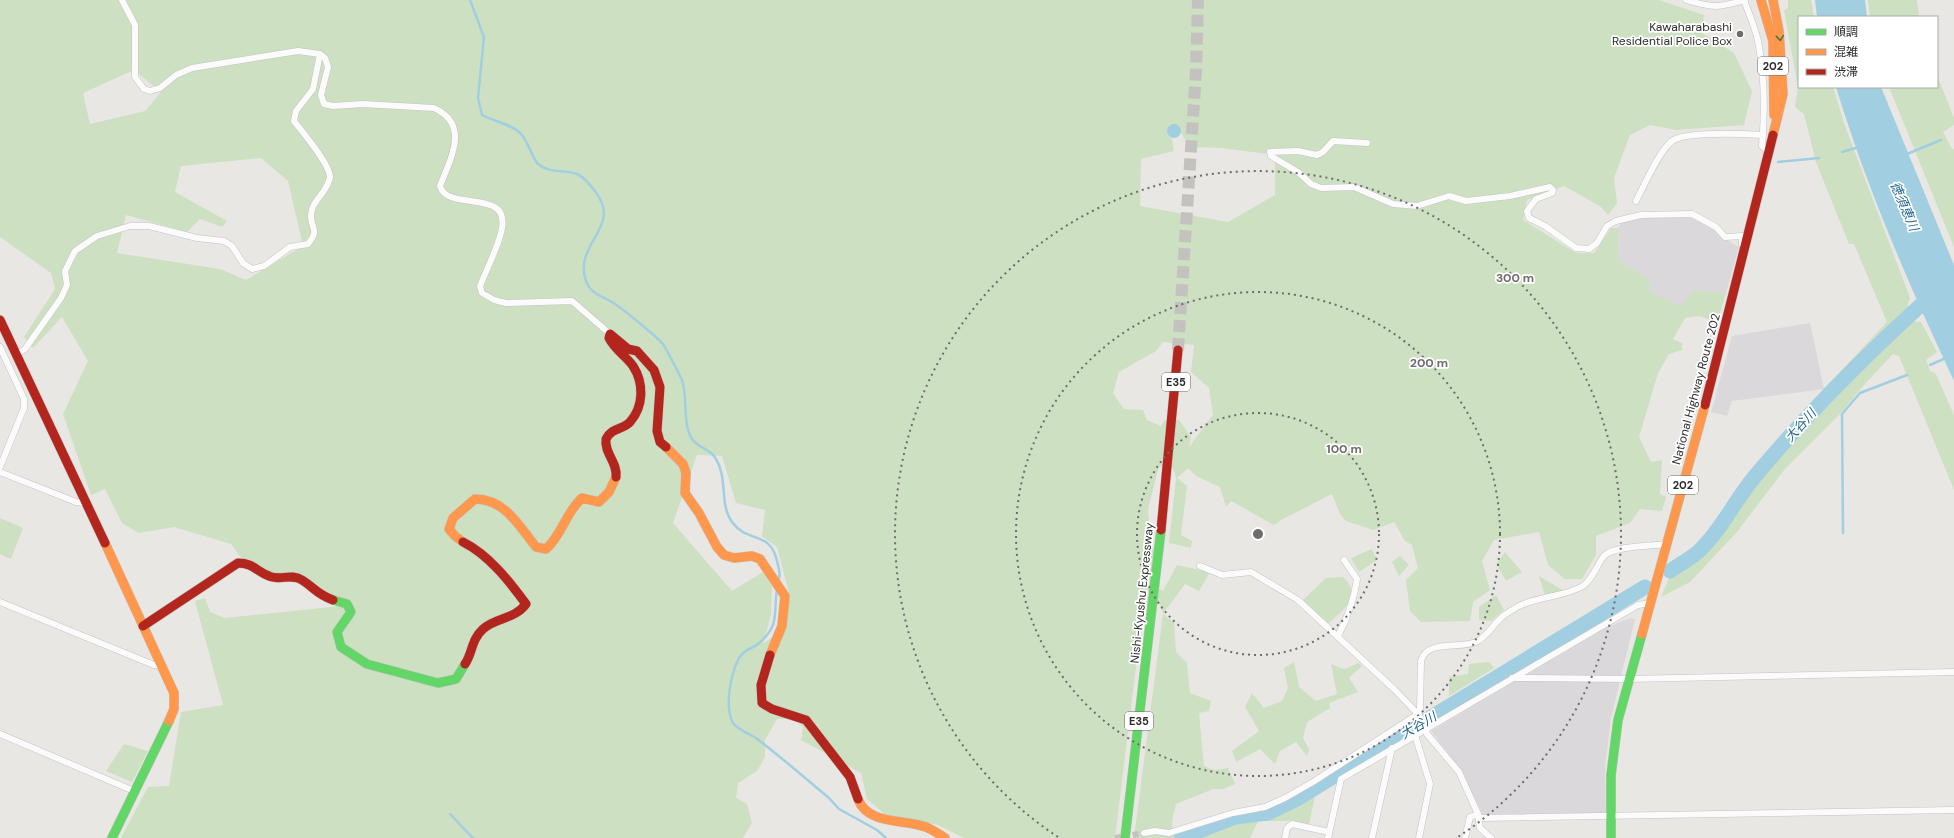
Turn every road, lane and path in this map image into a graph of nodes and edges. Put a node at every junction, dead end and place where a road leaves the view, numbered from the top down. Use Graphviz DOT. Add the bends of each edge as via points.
graph roads {
  1 [pos="122,0"];
  2 [pos="1686,0"];
  3 [pos="1745,0"];
  4 [pos="1762,0"];
  5 [pos="1773,0"];
  6 [pos="320,54"];
  7 [pos="1763,134"];
  8 [pos="1774,134"];
  9 [pos="1367,143"];
  10 [pos="1770,153"];
  11 [pos="1636,201"];
  12 [pos="1745,249"];
  13 [pos="0,320"];
  14 [pos="610,334"];
  15 [pos="0,347"];
  16 [pos="1178,350"];
  17 [pos="16,354"];
  18 [pos="0,467"];
  19 [pos="0,472"];
  20 [pos="86,502"];
  21 [pos="1666,544"];
  22 [pos="1344,560"];
  23 [pos="1200,566"];
  24 [pos="0,602"];
  25 [pos="1650,603"];
  26 [pos="144,626"];
  27 [pos="1338,636"];
  28 [pos="163,666"];
  29 [pos="1954,672"];
  30 [pos="1512,678"];
  31 [pos="1629,679"];
  32 [pos="1418,715"];
  33 [pos="1426,727"];
  34 [pos="0,734"];
  35 [pos="1415,735"];
  36 [pos="1392,748"];
  37 [pos="134,790"];
  38 [pos="1954,810"];
  39 [pos="1479,816"];
  40 [pos="1610,816"];
  41 [pos="1144,833"];
  42 [pos="1329,835"];
  43 [pos="112,838"];
  44 [pos="945,838"];
  45 [pos="1125,838"];
  46 [pos="1285,838"];
  47 [pos="1372,838"];
  48 [pos="1419,838"];
  49 [pos="1465,838"];
  50 [pos="1491,838"];
  51 [pos="1611,838"];
  1 -- 6 [label="street" via="135,25 135,77 144,89 150,91 160,88 176,75 192,68 298,50"];
  2 -- 3 [label="street" via="1707,7"];
  3 -- 7 [label="street" via="1758,41 1764,83"];
  4 -- 8 [label="main road, National Highway Route 202 / 202" via="1773,41"];
  5 -- 8 [label="main road, National Highway Route 202 / 202, one-way" via="1779,31 1783,94"];
  6 -- 14 [label="street" via="325,58 328,67 321,96 324,104 434,108 443,112 451,123 456,137 455,148 440,186 441,193 447,197 495,207 502,216 502,229 480,286 482,293 506,303 572,301"];
  6 -- 17 [label="street" via="313,89 296,111 294,121 328,167 330,177 325,191 315,200 311,216 315,228 314,237 308,244 290,247 264,266 252,269 242,263 232,246 224,241 197,238 149,226 130,226 97,236 75,252 65,271 67,285 60,298 25,349"];
  7 -- 10 [label="street" via="1762,146"];
  7 -- 11 [label="street" via="1724,133 1680,138 1672,142 1660,157"];
  8 -- 10 [label="main road, National Highway Route 202 / 202"];
  9 -- 12 [label="street" via="1333,141 1317,155 1298,151 1270,152 1271,156 1298,172 1311,184 1321,188 1354,187 1393,204 1417,206 1449,196 1466,202 1550,187 1552,193 1536,199 1527,211 1529,218 1576,248 1589,249 1597,243 1607,226 1616,221 1641,214 1674,213 1692,214 1716,227 1725,237 1742,236 1742,245"];
  10 -- 12 [label="main road, National Highway Route 202 / 202"];
  12 -- 21 [label="main road, National Highway Route 202 / 202"];
  13 -- 17 [label="main road"];
  14 -- 26 [label="main road" via="613,346 633,366 642,388 640,402 630,422 612,430 605,440 606,450 616,469 616,478 607,496 598,502 582,498 576,503 553,544 546,549 536,547 508,510 484,499 475,499 454,518 449,530 452,536 477,550 526,604 520,612 484,628 472,644 468,660 456,679 438,683 367,664 340,647 337,632 351,612 347,604 321,596 302,580 292,576 268,576 247,563 238,563"];
  14 -- 44 [label="main road" via="628,349 637,351 654,370 660,387 657,431 660,442 683,464 686,473 684,493 699,513 717,547 724,555 734,558 752,556 760,559 785,596 781,629 767,663 760,695 762,703 770,709 796,714 806,720 850,777 860,806 873,816 926,827"];
  15 -- 18 [label="street" via="24,399 24,408"];
  16 -- 45 [label="main road, Nishi-Kyushu Expressway / E35" via="1153,604"];
  17 -- 20 [label="main road"];
  19 -- 20 [label="street" via="76,502"];
  20 -- 26 [label="main road"];
  21 -- 25 [label="main road, National Highway Route 202 / 202"];
  21 -- 32 [label="street" via="1612,551 1604,556 1592,578 1583,586 1520,606 1501,618 1490,632 1476,642 1443,646 1427,651 1421,661"];
  22 -- 27 [label="street" via="1357,579 1349,615"];
  23 -- 27 [label="street" via="1222,575 1250,572 1298,600"];
  24 -- 28 [label="street" via="154,665"];
  25 -- 30 [label="street" via="1638,605"];
  25 -- 31 [label="main road, National Highway Route 202 / 202"];
  26 -- 28 [label="main road"];
  27 -- 32 [label="street"];
  28 -- 37 [label="main road" via="174,693 174,709 165,732"];
  29 -- 31 [label="street"];
  30 -- 31 [label="street"];
  30 -- 33 [label="street"];
  31 -- 40 [label="main road, National Highway Route 202 / 202" via="1614,746"];
  32 -- 33 [label="street"];
  32 -- 41 [label="street" via="1313,782 1271,804 1169,833"];
  33 -- 35 [label="street"];
  33 -- 39 [label="street" via="1427,734 1459,772"];
  34 -- 37 [label="street"];
  35 -- 36 [label="street"];
  35 -- 48 [label="street" via="1430,784"];
  36 -- 42 [label="street" via="1341,779"];
  36 -- 47 [label="street"];
  37 -- 43 [label="main road"];
  38 -- 40 [label="street"];
  39 -- 40 [label="street"];
  39 -- 49 [label="street" via="1470,817"];
  39 -- 50 [label="street" via="1480,828"];
  40 -- 51 [label="main road, National Highway Route 202 / 202"];
  42 -- 46 [label="street" via="1292,824 1287,828"];
}
